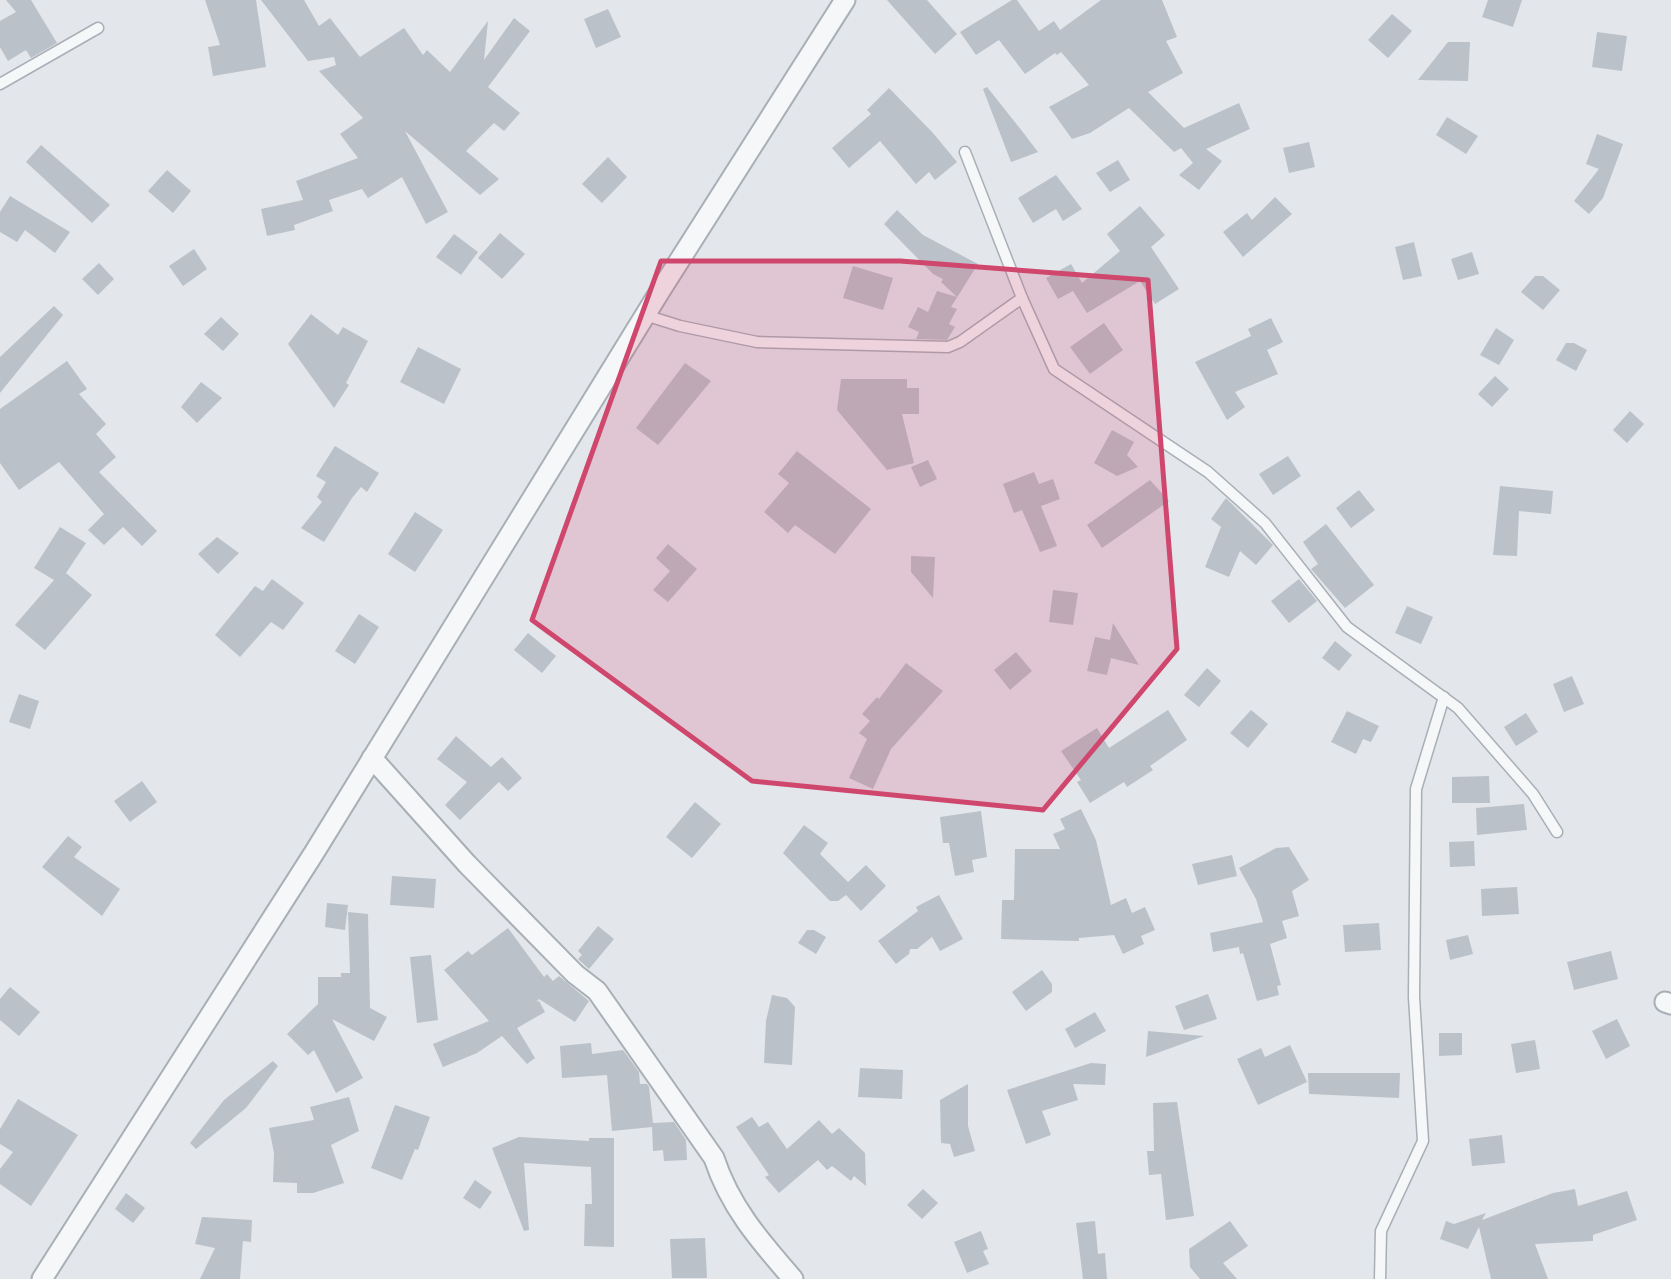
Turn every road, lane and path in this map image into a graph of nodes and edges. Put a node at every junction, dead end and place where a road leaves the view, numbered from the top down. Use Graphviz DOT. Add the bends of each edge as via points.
graph roads {
  1 [pos="845,0"];
  2 [pos="98,28"];
  3 [pos="0,84"];
  4 [pos="965,152"];
  5 [pos="1022,298"];
  6 [pos="645,315"];
  7 [pos="1444,697"];
  8 [pos="372,758"];
  9 [pos="1557,832"];
  10 [pos="42,1279"];
  11 [pos="793,1279"];
  12 [pos="1380,1279"];
  1 -- 6 [label="street"];
  2 -- 3 [label="lane"];
  4 -- 5 [label="lane"];
  5 -- 6 [label="lane" via="948,347 757,342"];
  5 -- 7 [label="lane" via="1054,369 1208,472 1265,523 1346,627"];
  6 -- 8 [label="street"];
  7 -- 9 [label="lane" via="1533,794"];
  7 -- 12 [label="lane" via="1416,789 1414,997 1423,1141 1381,1231"];
  8 -- 10 [label="street"];
  8 -- 11 [label="street" via="467,864 597,991 715,1158 724,1190"];
}
